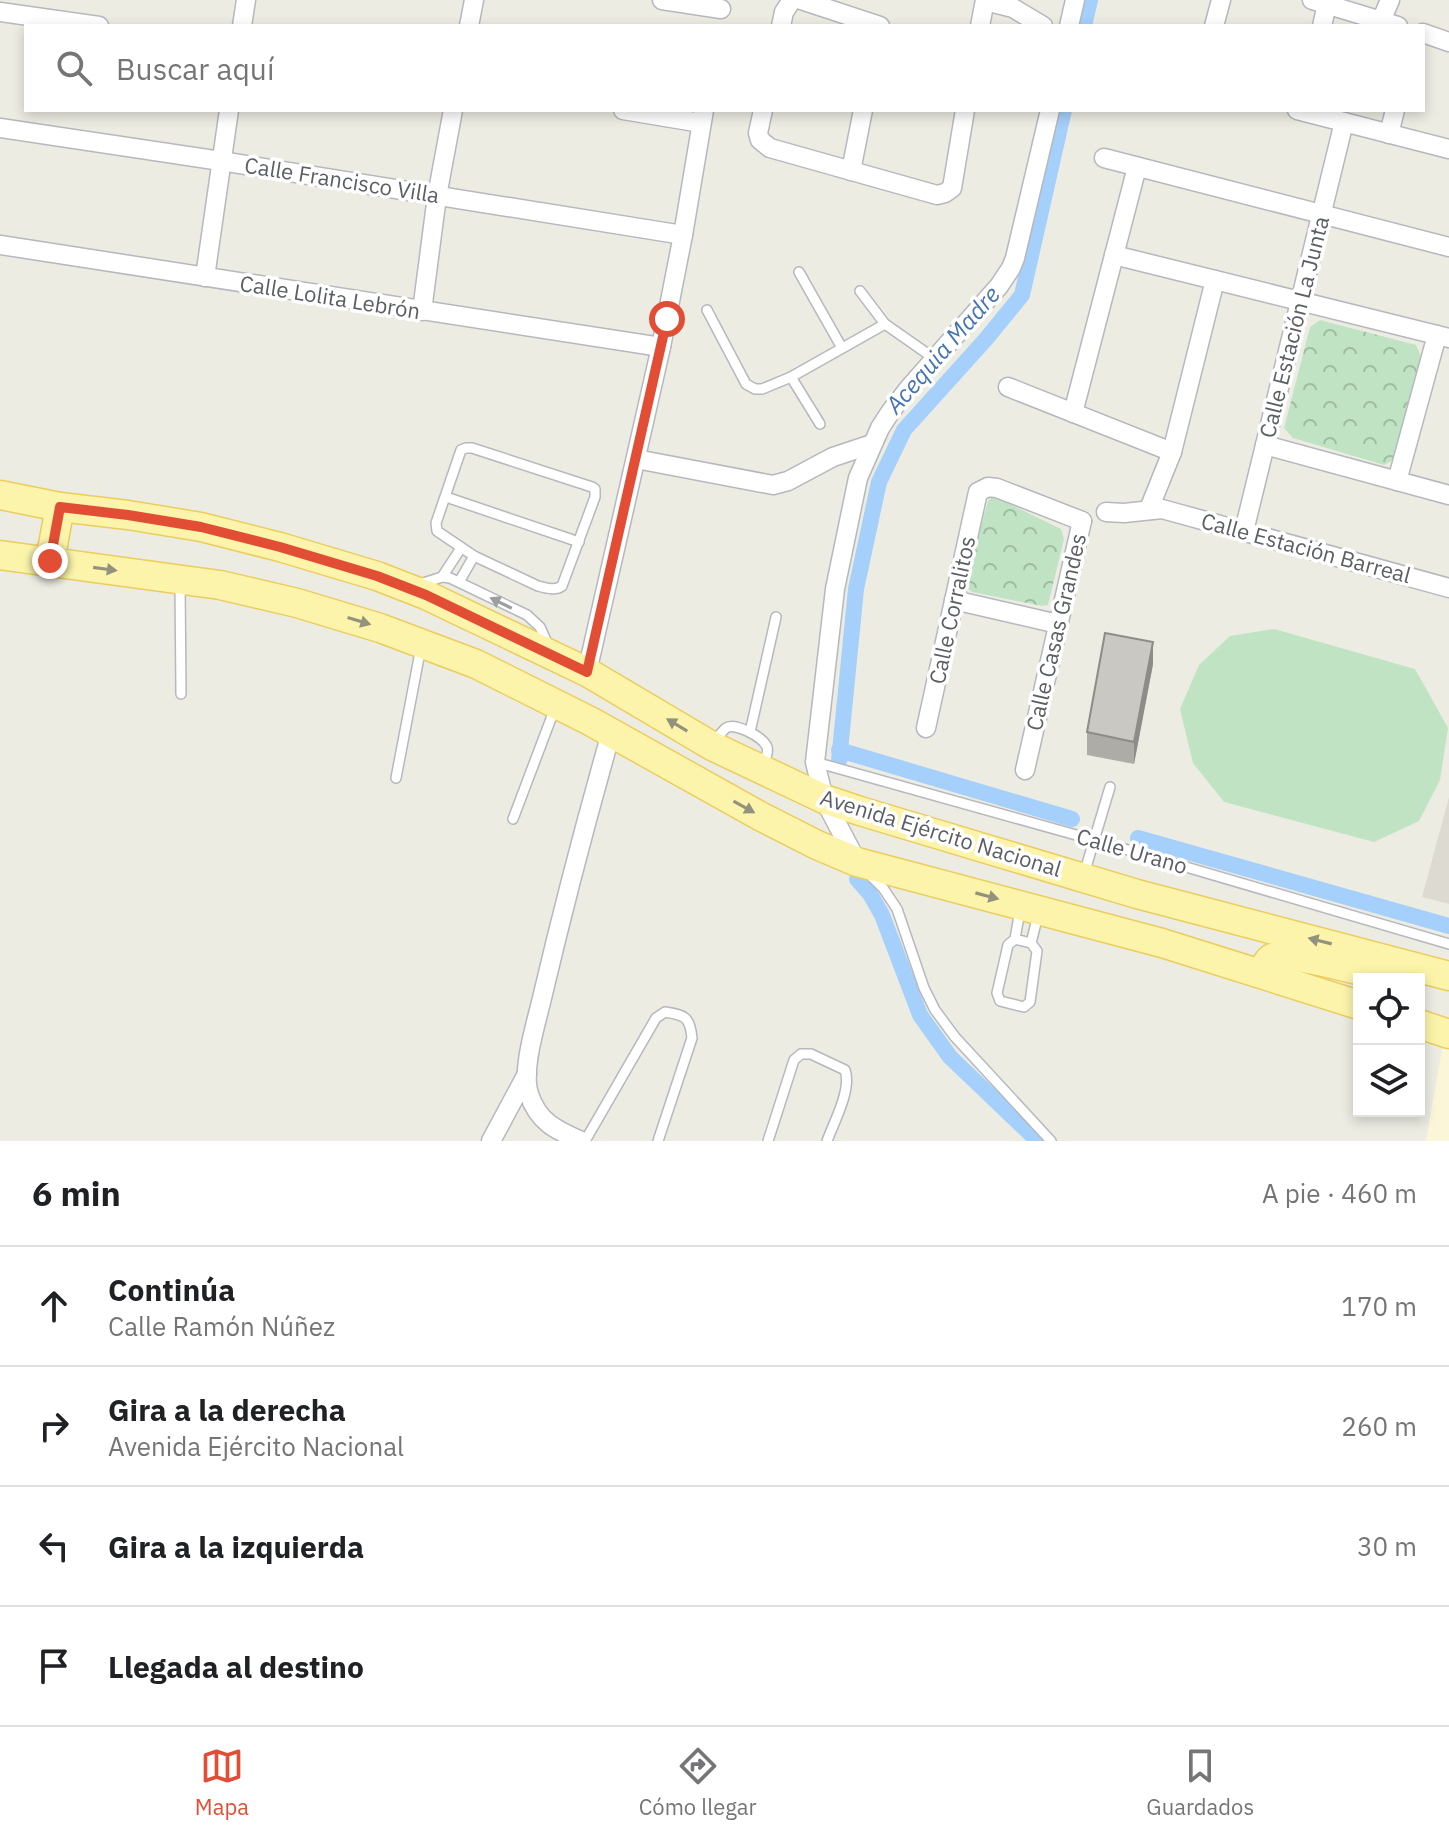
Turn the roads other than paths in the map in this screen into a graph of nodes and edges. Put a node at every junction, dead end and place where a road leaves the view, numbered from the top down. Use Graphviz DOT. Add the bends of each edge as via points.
graph roads {
  1 [pos="2,0"];
  2 [pos="246,0"];
  3 [pos="474,0"];
  4 [pos="662,0"];
  5 [pos="792,0"];
  6 [pos="801,0"];
  7 [pos="985,0"];
  8 [pos="1075,0"];
  9 [pos="1221,0"];
  10 [pos="1390,0"];
  11 [pos="1320,2"];
  12 [pos="0,12"];
  13 [pos="721,12"];
  14 [pos="85,24"];
  15 [pos="242,24"];
  16 [pos="469,24"];
  17 [pos="781,24"];
  18 [pos="873,24"];
  19 [pos="980,24"];
  20 [pos="1040,24"];
  21 [pos="1069,24"];
  22 [pos="1215,24"];
  23 [pos="1322,24"];
  24 [pos="1390,24"];
  25 [pos="1425,34"];
  26 [pos="1449,42"];
  27 [pos="229,112"];
  28 [pos="453,112"];
  29 [pos="646,112"];
  30 [pos="763,112"];
  31 [pos="863,112"];
  32 [pos="965,112"];
  33 [pos="1050,112"];
  34 [pos="1306,112"];
  35 [pos="1394,112"];
  36 [pos="703,117"];
  37 [pos="1344,122"];
  38 [pos="0,128"];
  39 [pos="1389,134"];
  40 [pos="1449,149"];
  41 [pos="1104,158"];
  42 [pos="221,161"];
  43 [pos="1137,167"];
  44 [pos="851,171"];
  45 [pos="437,196"];
  46 [pos="1321,214"];
  47 [pos="683,235"];
  48 [pos="0,245"];
  49 [pos="1449,247"];
  50 [pos="1114,255"];
  51 [pos="799,272"];
  52 [pos="205,277"];
  53 [pos="1215,280"];
  54 [pos="860,291"];
  55 [pos="1300,301"];
  56 [pos="707,310"];
  57 [pos="422,311"];
  58 [pos="885,324"];
  59 [pos="1443,336"];
  60 [pos="661,347"];
  61 [pos="842,348"];
  62 [pos="935,359"];
  63 [pos="791,377"];
  64 [pos="1008,387"];
  65 [pos="1073,413"];
  66 [pos="820,424"];
  67 [pos="872,444"];
  68 [pos="1265,445"];
  69 [pos="1172,452"];
  70 [pos="636,459"];
  71 [pos="1397,481"];
  72 [pos="0,495"];
  73 [pos="1449,495"];
  74 [pos="446,497"];
  75 [pos="1155,505"];
  76 [pos="60,507"];
  77 [pos="1082,521"];
  78 [pos="1244,531"];
  79 [pos="579,542"];
  80 [pos="461,548"];
  81 [pos="0,555"];
  82 [pos="474,556"];
  83 [pos="50,561"];
  84 [pos="442,577"];
  85 [pos="180,580"];
  86 [pos="459,582"];
  87 [pos="407,588"];
  88 [pos="1449,588"];
  89 [pos="954,600"];
  90 [pos="776,617"];
  91 [pos="1058,624"];
  92 [pos="422,643"];
  93 [pos="553,655"];
  94 [pos="587,672"];
  95 [pos="181,694"];
  96 [pos="556,705"];
  97 [pos="926,728"];
  98 [pos="750,732"];
  99 [pos="611,733"];
  100 [pos="712,746"];
  101 [pos="815,762"];
  102 [pos="762,769"];
  103 [pos="1025,770"];
  104 [pos="396,778"];
  105 [pos="1110,787"];
  106 [pos="824,799"];
  107 [pos="513,819"];
  108 [pos="1094,840"];
  109 [pos="857,862"];
  110 [pos="1083,878"];
  111 [pos="1030,908"];
  112 [pos="1015,939"];
  113 [pos="1031,943"];
  114 [pos="1449,944"];
  115 [pos="1368,973"];
  116 [pos="1263,974"];
  117 [pos="1449,976"];
  118 [pos="1425,983"];
  119 [pos="1449,984"];
  120 [pos="1353,1003"];
  121 [pos="1425,1026"];
  122 [pos="1449,1034"];
  123 [pos="528,1071"];
  124 [pos="491,1141"];
  125 [pos="583,1141"];
  126 [pos="658,1141"];
  127 [pos="768,1141"];
  128 [pos="827,1141"];
  129 [pos="1051,1141"];
  1 -- 12 [label="street"];
  2 -- 15 [label="street"];
  3 -- 16 [label="street"];
  4 -- 13 [label="street"];
  5 -- 17 [label="street"];
  6 -- 18 [label="street"];
  7 -- 19 [label="street"];
  7 -- 20 [label="street"];
  8 -- 21 [label="street"];
  9 -- 22 [label="street"];
  10 -- 24 [label="street"];
  11 -- 23 [label="street"];
  11 -- 24 [label="street"];
  12 -- 14 [label="street"];
  25 -- 26 [label="street"];
  27 -- 42 [label="street"];
  28 -- 45 [label="street"];
  29 -- 36 [label="street"];
  30 -- 44 [label="street" via="758,133 764,144"];
  31 -- 44 [label="street"];
  32 -- 44 [label="street" via="952,188 945,193 930,194"];
  33 -- 62 [label="street" via="1011,268"];
  34 -- 37 [label="street"];
  35 -- 39 [label="street"];
  36 -- 47 [label="street"];
  37 -- 39 [label="street"];
  37 -- 46 [label="street, Calle Estación La Junta"];
  38 -- 42 [label="street, Calle Francisco Villa"];
  39 -- 40 [label="street"];
  41 -- 43 [label="street"];
  42 -- 45 [label="street, Calle Francisco Villa"];
  42 -- 52 [label="street"];
  43 -- 46 [label="street"];
  43 -- 50 [label="street"];
  45 -- 47 [label="street, Calle Francisco Villa"];
  45 -- 57 [label="street"];
  46 -- 49 [label="street"];
  46 -- 55 [label="street, Calle Estación La Junta"];
  47 -- 60 [label="street"];
  48 -- 52 [label="street, Calle Lolita Lebrón"];
  50 -- 53 [label="street"];
  50 -- 65 [label="street"];
  51 -- 61 [label="lane"];
  52 -- 57 [label="street, Calle Lolita Lebrón"];
  53 -- 55 [label="street"];
  53 -- 69 [label="street"];
  54 -- 58 [label="lane"];
  55 -- 59 [label="street"];
  55 -- 68 [label="street, Calle Estación La Junta"];
  56 -- 63 [label="lane" via="746,384 762,389"];
  57 -- 60 [label="street, Calle Lolita Lebrón"];
  58 -- 61 [label="lane"];
  58 -- 62 [label="lane"];
  59 -- 71 [label="street"];
  60 -- 70 [label="street"];
  61 -- 63 [label="lane"];
  62 -- 67 [label="street" via="891,411"];
  63 -- 66 [label="lane"];
  64 -- 65 [label="street"];
  65 -- 69 [label="street"];
  67 -- 70 [label="street" via="773,485"];
  67 -- 101 [label="street" via="858,478 835,589"];
  68 -- 71 [label="street"];
  68 -- 78 [label="street, Calle Estación La Junta"];
  69 -- 75 [label="street"];
  70 -- 94 [label="street"];
  71 -- 73 [label="street"];
  72 -- 76 [label="main road, Avenida Ejército Nacional"];
  74 -- 79 [label="lane"];
  74 -- 79 [label="lane" via="466,448 592,487 595,497"];
  74 -- 80 [label="lane" via="436,527"];
  75 -- 77 [label="street, Calle Casas Grandes"];
  75 -- 78 [label="street, Calle Estación Barreal"];
  76 -- 83 [label="main road"];
  76 -- 87 [label="main road, Avenida Ejército Nacional" via="201,527"];
  77 -- 89 [label="street, Calle Corralitos" via="997,488 978,492"];
  77 -- 91 [label="street, Calle Casas Grandes"];
  78 -- 88 [label="street, Calle Estación Barreal"];
  79 -- 82 [label="lane" via="560,588 538,586"];
  80 -- 82 [label="lane"];
  80 -- 84 [label="lane"];
  81 -- 83 [label="main road, Avenida Ejército Nacional"];
  82 -- 86 [label="lane"];
  83 -- 85 [label="main road, Avenida Ejército Nacional, one-way"];
  84 -- 86 [label="lane"];
  84 -- 87 [label="lane"];
  85 -- 92 [label="main road, Avenida Ejército Nacional, one-way" via="297,603"];
  85 -- 95 [label="lane"];
  93 -- 86 [label="lane, one-way" via="540,627 527,615"];
  87 -- 93 [label="main road, Avenida Ejército Nacional"];
  89 -- 91 [label="street"];
  89 -- 97 [label="street, Calle Corralitos"];
  90 -- 98 [label="lane"];
  91 -- 103 [label="street, Calle Casas Grandes"];
  92 -- 96 [label="main road, Avenida Ejército Nacional"];
  92 -- 104 [label="lane"];
  93 -- 94 [label="main road, Avenida Ejército Nacional"];
  100 -- 94 [label="main road, Avenida Ejército Nacional, one-way"];
  96 -- 99 [label="main road, Avenida Ejército Nacional"];
  96 -- 107 [label="lane"];
  98 -- 100 [label="lane" via="730,726"];
  98 -- 102 [label="lane" via="768,750"];
  99 -- 109 [label="main road, Avenida Ejército Nacional, one-way" via="760,816"];
  99 -- 123 [label="street" via="559,926"];
  100 -- 102 [label="main road, Avenida Ejército Nacional"];
  101 -- 106 [label="street"];
  101 -- 108 [label="lane, Calle Urano"];
  102 -- 106 [label="main road, Avenida Ejército Nacional"];
  105 -- 108 [label="lane"];
  106 -- 109 [label="street"];
  106 -- 110 [label="main road, Avenida Ejército Nacional"];
  108 -- 110 [label="lane"];
  108 -- 114 [label="lane, Calle Urano"];
  109 -- 111 [label="main road, Avenida Ejército Nacional, one-way"];
  109 -- 129 [label="lane" via="897,909 935,1010"];
  117 -- 110 [label="main road, Avenida Ejército Nacional, one-way"];
  111 -- 112 [label="lane"];
  111 -- 113 [label="lane"];
  111 -- 116 [label="main road, Avenida Ejército Nacional"];
  112 -- 113 [label="lane"];
  112 -- 113 [label="lane" via="1008,945 997,993 1004,1003 1024,1007 1030,1002 1037,951"];
  115 -- 116 [label="main road" via="1280,956 1267,963"];
  116 -- 120 [label="main road, Avenida Ejército Nacional"];
  118 -- 119 [label="main road"];
  121 -- 122 [label="main road"];
  123 -- 124 [label="street"];
  123 -- 125 [label="street" via="528,1091 536,1110 551,1127"];
  125 -- 126 [label="lane" via="656,1018 665,1012 681,1014 691,1024 692,1038"];
  127 -- 128 [label="lane" via="794,1060 801,1054 845,1070 848,1078"];
}
